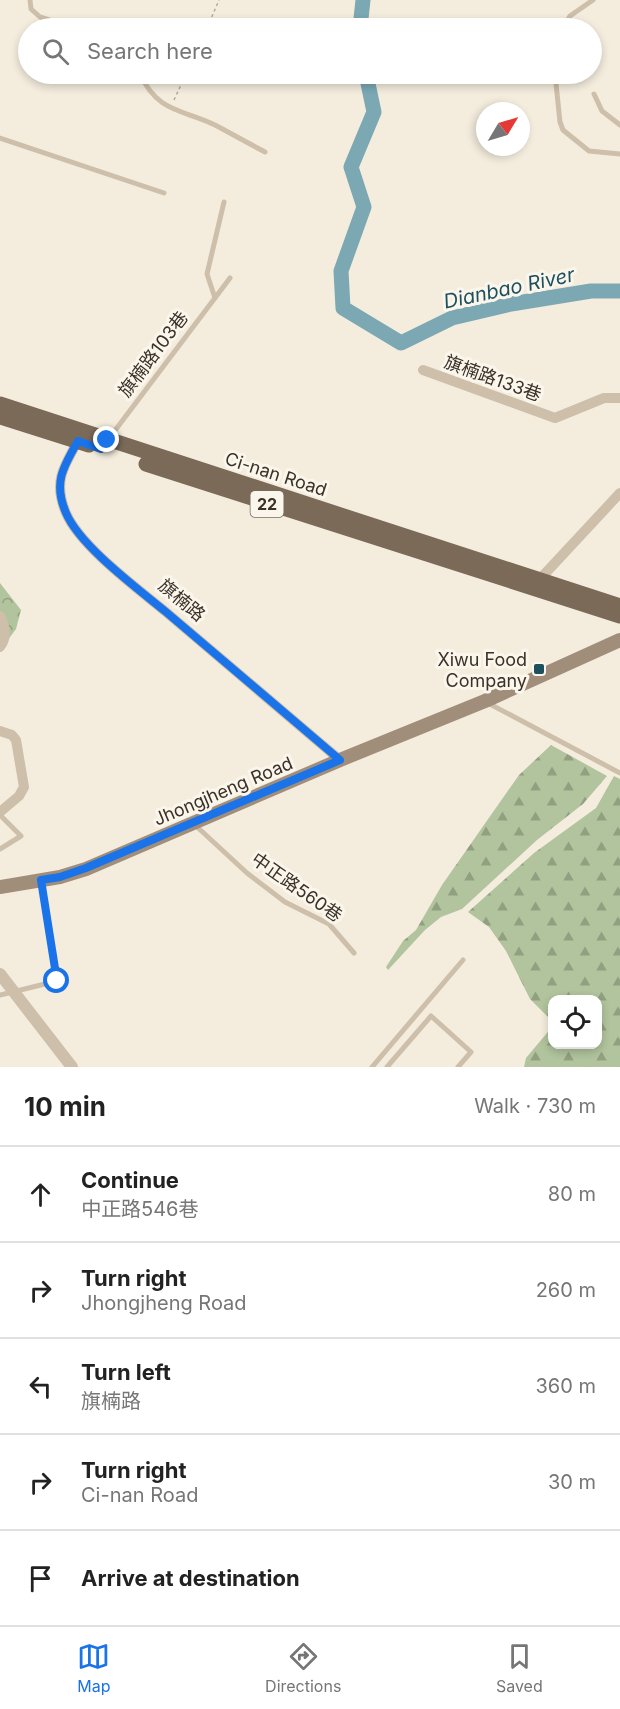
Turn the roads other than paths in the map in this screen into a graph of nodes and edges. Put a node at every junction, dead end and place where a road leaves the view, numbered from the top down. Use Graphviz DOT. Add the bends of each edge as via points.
graph roads {
  1 [pos="30,0"];
  2 [pos="593,0"];
  3 [pos="43,18"];
  4 [pos="569,18"];
  5 [pos="146,84"];
  6 [pos="556,84"];
  7 [pos="594,94"];
  8 [pos="620,125"];
  9 [pos="0,138"];
  10 [pos="265,152"];
  11 [pos="620,154"];
  12 [pos="164,193"];
  13 [pos="225,202"];
  14 [pos="230,278"];
  15 [pos="215,298"];
  16 [pos="423,370"];
  17 [pos="620,398"];
  18 [pos="0,404"];
  19 [pos="0,417"];
  20 [pos="78,441"];
  21 [pos="104,444"];
  22 [pos="620,493"];
  23 [pos="537,585"];
  24 [pos="620,606"];
  25 [pos="0,616"];
  26 [pos="620,616"];
  27 [pos="620,640"];
  28 [pos="0,647"];
  29 [pos="485,701"];
  30 [pos="0,731"];
  31 [pos="340,760"];
  32 [pos="620,773"];
  33 [pos="0,813"];
  34 [pos="194,824"];
  35 [pos="0,849"];
  36 [pos="41,880"];
  37 [pos="0,887"];
  38 [pos="354,953"];
  39 [pos="463,960"];
  40 [pos="0,974"];
  41 [pos="13,992"];
  42 [pos="0,995"];
  43 [pos="72,1067"];
  44 [pos="372,1067"];
  45 [pos="387,1067"];
  46 [pos="458,1067"];
  1 -- 3 [label="lane" via="31,9"];
  2 -- 4 [label="lane"];
  5 -- 10 [label="lane" via="170,109 212,124"];
  6 -- 11 [label="lane" via="562,129 592,152"];
  7 -- 8 [label="lane" via="602,111"];
  9 -- 12 [label="lane"];
  13 -- 15 [label="lane" via="207,274"];
  14 -- 15 [label="lane, 旗楠路103巷"];
  15 -- 21 [label="lane, 旗楠路103巷"];
  16 -- 17 [label="street, 旗楠路133巷" via="555,418 604,398"];
  18 -- 21 [label="main road, Ci-nan Road / 22"];
  19 -- 20 [label="main road, Ci-nan Road / 22"];
  20 -- 21 [label="main road, Ci-nan Road / 22"];
  20 -- 31 [label="street, 旗楠路" via="58,486 66,513 80,537"];
  21 -- 23 [label="main road, Ci-nan Road / 22"];
  22 -- 23 [label="street"];
  23 -- 24 [label="main road, 22"];
  23 -- 26 [label="main road, 22"];
  25 -- 28 [label="street" via="6,626"];
  27 -- 29 [label="main road, Jhongjheng Road"];
  29 -- 31 [label="main road, Jhongjheng Road"];
  29 -- 32 [label="lane"];
  30 -- 33 [label="street" via="16,740 24,787"];
  31 -- 34 [label="main road, Jhongjheng Road"];
  33 -- 35 [label="lane" via="21,836"];
  34 -- 36 [label="main road, Jhongjheng Road" via="86,868"];
  34 -- 38 [label="lane, 中正路560巷" via="285,902 329,924"];
  36 -- 37 [label="main road, Jhongjheng Road"];
  36 -- 41 [label="lane" via="57,981"];
  39 -- 44 [label="lane"];
  40 -- 41 [label="street"];
  41 -- 42 [label="lane"];
  41 -- 43 [label="street"];
  45 -- 46 [label="lane" via="431,1016 471,1052"];
}
